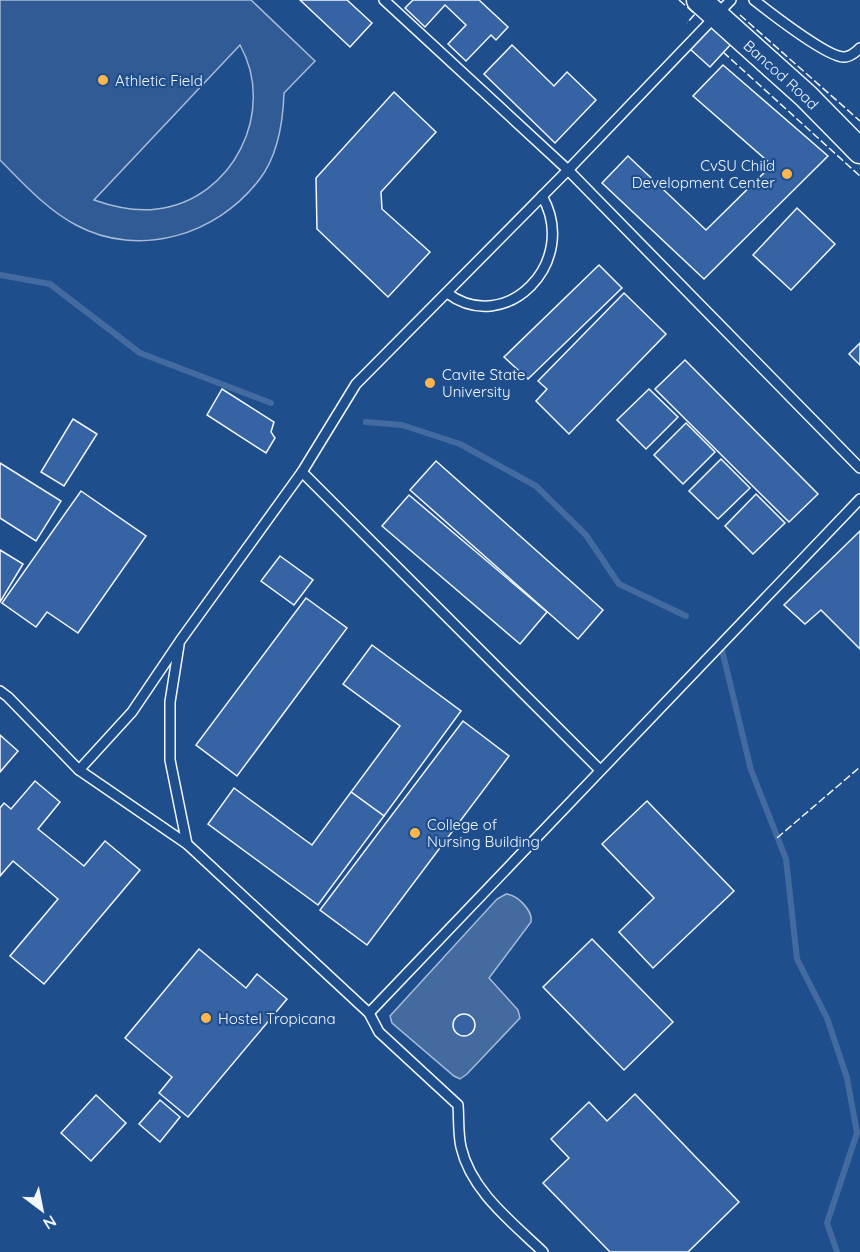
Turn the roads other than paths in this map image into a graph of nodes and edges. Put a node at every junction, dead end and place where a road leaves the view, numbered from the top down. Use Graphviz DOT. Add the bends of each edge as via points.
graph roads {
  1 [pos="384,0"];
  2 [pos="754,0"];
  3 [pos="715,5"];
  4 [pos="860,48"];
  5 [pos="860,151"];
  6 [pos="568,170"];
  7 [pos="542,196"];
  8 [pos="447,293"];
  9 [pos="860,468"];
  10 [pos="302,472"];
  11 [pos="860,499"];
  12 [pos="180,641"];
  13 [pos="0,691"];
  14 [pos="79,770"];
  15 [pos="600,770"];
  16 [pos="187,844"];
  17 [pos="369,1013"];
  18 [pos="543,1252"];
  1 -- 6 [label="lane"];
  2 -- 4 [label="lane" via="786,26 835,55 844,57"];
  3 -- 5 [label="street, Bancod Road"];
  3 -- 6 [label="lane"];
  6 -- 7 [label="lane"];
  6 -- 9 [label="lane"];
  7 -- 8 [label="lane"];
  7 -- 8 [label="lane" via="552,219 553,245 536,281 514,298 488,305 459,301"];
  8 -- 10 [label="lane" via="356,384"];
  10 -- 12 [label="lane"];
  10 -- 15 [label="lane"];
  11 -- 15 [label="lane"];
  12 -- 14 [label="lane" via="132,712"];
  12 -- 16 [label="lane" via="170,702 170,760"];
  13 -- 14 [label="lane"];
  14 -- 16 [label="lane"];
  15 -- 17 [label="lane"];
  16 -- 17 [label="lane"];
  17 -- 18 [label="lane" via="379,1032 458,1106 460,1144 473,1176 492,1202"];
}
